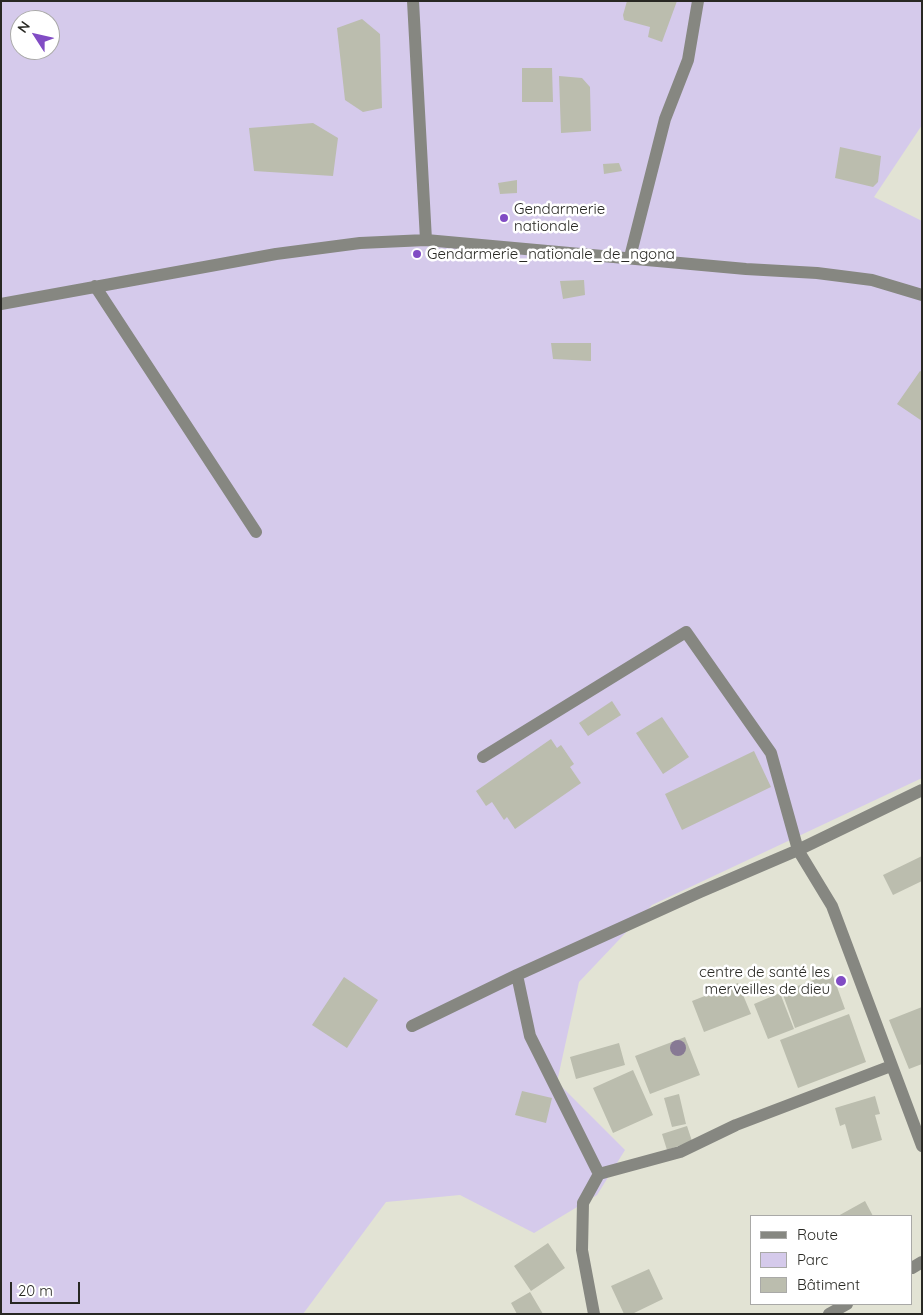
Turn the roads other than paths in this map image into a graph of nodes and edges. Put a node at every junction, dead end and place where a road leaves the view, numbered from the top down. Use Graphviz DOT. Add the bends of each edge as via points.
graph roads {
  1 [pos="413,1"];
  2 [pos="698,1"];
  3 [pos="426,240"];
  4 [pos="630,257"];
  5 [pos="95,286"];
  6 [pos="922,295"];
  7 [pos="1,304"];
  8 [pos="256,532"];
  9 [pos="483,757"];
  10 [pos="922,790"];
  11 [pos="798,850"];
  12 [pos="517,976"];
  13 [pos="412,1026"];
  14 [pos="891,1066"];
  15 [pos="922,1146"];
  16 [pos="599,1174"];
  17 [pos="845,1305"];
  18 [pos="594,1314"];
  19 [pos="829,1314"];
  1 -- 3 [label="street"];
  2 -- 4 [label="street" via="688,60 666,119"];
  3 -- 4 [label="street"];
  3 -- 5 [label="street" via="360,243 276,254"];
  4 -- 6 [label="street" via="826,274 872,280"];
  5 -- 7 [label="street"];
  5 -- 8 [label="street"];
  9 -- 11 [label="street" via="686,632 771,753"];
  10 -- 11 [label="street"];
  11 -- 12 [label="street"];
  11 -- 14 [label="street" via="832,906"];
  12 -- 13 [label="street"];
  12 -- 16 [label="street" via="530,1036"];
  14 -- 15 [label="street"];
  14 -- 16 [label="street" via="736,1125 680,1152"];
  16 -- 18 [label="street" via="584,1203 582,1250"];
  17 -- 19 [label="street"];
}
